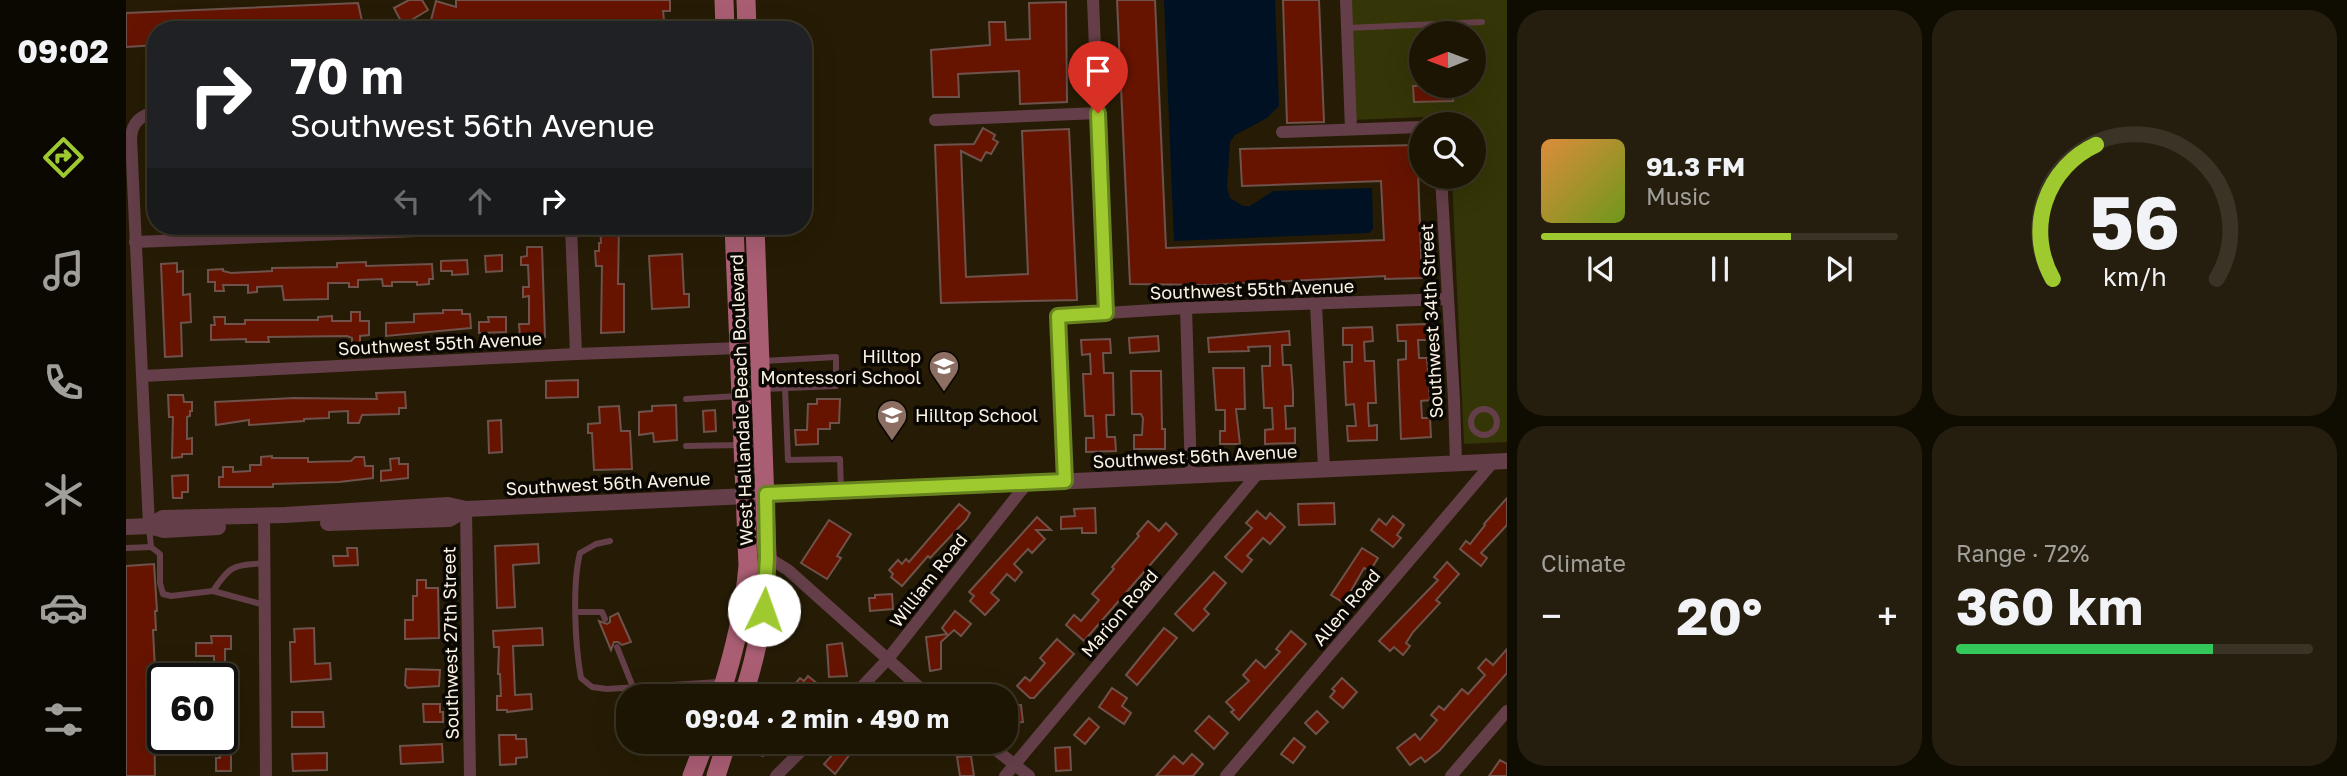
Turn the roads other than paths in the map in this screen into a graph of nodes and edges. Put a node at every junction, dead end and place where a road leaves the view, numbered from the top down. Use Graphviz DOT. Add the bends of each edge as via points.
graph roads {
  1 [pos="724,0"];
  2 [pos="746,0"];
  3 [pos="1093,0"];
  4 [pos="1346,0"];
  5 [pos="724,21"];
  6 [pos="747,21"];
  7 [pos="1409,25"];
  8 [pos="1347,28"];
  9 [pos="1098,113"];
  10 [pos="147,114"];
  11 [pos="935,120"];
  12 [pos="1409,127"];
  13 [pos="1351,129"];
  14 [pos="1282,132"];
  15 [pos="1442,189"];
  16 [pos="315,235"];
  17 [pos="571,235"];
  18 [pos="734,235"];
  19 [pos="755,235"];
  20 [pos="135,242"];
  21 [pos="1448,299"];
  22 [pos="1316,304"];
  23 [pos="1186,308"];
  24 [pos="1106,313"];
  25 [pos="740,348"];
  26 [pos="576,354"];
  27 [pos="761,361"];
  28 [pos="143,376"];
  29 [pos="785,388"];
  30 [pos="762,389"];
  31 [pos="741,396"];
  32 [pos="686,399"];
  33 [pos="1497,426"];
  34 [pos="1507,430"];
  35 [pos="743,444"];
  36 [pos="686,446"];
  37 [pos="1500,461"];
  38 [pos="1456,463"];
  39 [pos="1324,469"];
  40 [pos="1259,472"];
  41 [pos="1191,475"];
  42 [pos="1065,481"];
  43 [pos="1028,482"];
  44 [pos="841,490"];
  45 [pos="766,494"];
  46 [pos="745,495"];
  47 [pos="466,509"];
  48 [pos="265,520"];
  49 [pos="149,526"];
  50 [pos="126,527"];
  51 [pos="610,541"];
  52 [pos="151,547"];
  53 [pos="126,548"];
  54 [pos="767,557"];
  55 [pos="265,563"];
  56 [pos="213,591"];
  57 [pos="265,606"];
  58 [pos="577,612"];
  59 [pos="605,619"];
  60 [pos="617,647"];
  61 [pos="887,660"];
  62 [pos="632,684"];
  63 [pos="723,684"];
  64 [pos="747,684"];
  65 [pos="864,684"];
  66 [pos="915,684"];
  67 [pos="616,688"];
  68 [pos="1507,711"];
  69 [pos="700,754"];
  70 [pos="703,754"];
  71 [pos="723,754"];
  72 [pos="798,754"];
  73 [pos="1002,754"];
  74 [pos="1016,765"];
  75 [pos="266,776"];
  76 [pos="470,776"];
  77 [pos="692,776"];
  78 [pos="704,776"];
  79 [pos="716,776"];
  80 [pos="776,776"];
  81 [pos="1005,776"];
  82 [pos="1029,776"];
  83 [pos="1226,776"];
  84 [pos="1451,776"];
  1 -- 5 [label="main road"];
  2 -- 6 [label="main road"];
  3 -- 9 [label="street"];
  4 -- 8 [label="street"];
  7 -- 8 [label="lane"];
  8 -- 13 [label="street"];
  9 -- 11 [label="street"];
  9 -- 24 [label="street"];
  10 -- 20 [label="street" via="135,122 131,138"];
  12 -- 13 [label="street"];
  13 -- 14 [label="street"];
  15 -- 21 [label="street, Southwest 34th Street"];
  16 -- 20 [label="street"];
  17 -- 26 [label="street"];
  18 -- 25 [label="main road, West Hallandale Beach Boulevard"];
  19 -- 27 [label="main road, West Hallandale Beach Boulevard"];
  20 -- 28 [label="street"];
  21 -- 22 [label="street, Southwest 55th Avenue"];
  21 -- 38 [label="street, Southwest 34th Street"];
  22 -- 23 [label="street, Southwest 55th Avenue"];
  22 -- 39 [label="street"];
  23 -- 24 [label="street, Southwest 55th Avenue"];
  23 -- 41 [label="street"];
  24 -- 42 [label="street, Southwest 55th Avenue" via="1058,316"];
  25 -- 26 [label="street, Southwest 55th Avenue"];
  25 -- 31 [label="main road, West Hallandale Beach Boulevard"];
  26 -- 28 [label="street, Southwest 55th Avenue"];
  27 -- 29 [label="lane" via="836,357 836,386"];
  27 -- 30 [label="main road, West Hallandale Beach Boulevard"];
  28 -- 49 [label="street"];
  29 -- 30 [label="lane"];
  29 -- 44 [label="lane" via="788,460 840,459"];
  30 -- 45 [label="main road, West Hallandale Beach Boulevard"];
  31 -- 32 [label="lane"];
  31 -- 35 [label="main road, West Hallandale Beach Boulevard"];
  33 -- 33 [label="lane" via="1492,411 1483,408 1473,415 1473,428 1479,433 1488,434"];
  33 -- 34 [label="lane"];
  35 -- 36 [label="lane"];
  35 -- 46 [label="main road, West Hallandale Beach Boulevard"];
  37 -- 38 [label="street, Southwest 56th Avenue"];
  37 -- 83 [label="street, Allen Road"];
  38 -- 39 [label="street, Southwest 56th Avenue"];
  39 -- 40 [label="street, Southwest 56th Avenue"];
  40 -- 41 [label="street, Southwest 56th Avenue"];
  40 -- 74 [label="street, Marion Road"];
  41 -- 42 [label="street, Southwest 56th Avenue"];
  42 -- 43 [label="street, Southwest 56th Avenue"];
  43 -- 44 [label="street, Southwest 56th Avenue"];
  43 -- 61 [label="street, William Road"];
  44 -- 45 [label="street, Southwest 56th Avenue"];
  45 -- 46 [label="street, Southwest 56th Avenue"];
  45 -- 54 [label="main road, West Hallandale Beach Boulevard"];
  46 -- 47 [label="street, Southwest 56th Avenue"];
  46 -- 63 [label="main road, West Hallandale Beach Boulevard" via="748,566 744,608"];
  47 -- 48 [label="street, Southwest 56th Avenue" via="449,505"];
  47 -- 76 [label="street, Southwest 27th Street"];
  48 -- 49 [label="street, Southwest 56th Avenue" via="163,518"];
  48 -- 55 [label="street"];
  49 -- 50 [label="street, Southwest 56th Avenue"];
  49 -- 52 [label="lane"];
  51 -- 58 [label="lane" via="580,553"];
  52 -- 53 [label="lane"];
  52 -- 56 [label="lane" via="160,554 163,594"];
  54 -- 61 [label="street" via="788,570"];
  54 -- 64 [label="main road, West Hallandale Beach Boulevard" via="764,610"];
  55 -- 56 [label="lane" via="227,571"];
  55 -- 57 [label="street"];
  56 -- 57 [label="lane"];
  57 -- 75 [label="street"];
  58 -- 59 [label="lane" via="602,612"];
  58 -- 67 [label="lane" via="581,678 592,687"];
  60 -- 62 [label="lane"];
  61 -- 65 [label="street, William Road"];
  61 -- 66 [label="street"];
  68 -- 84 [label="street"];
  69 -- 77 [label="main road"];
  70 -- 78 [label="main road"];
  71 -- 79 [label="main road"];
  72 -- 80 [label="street"];
  73 -- 74 [label="street"];
  74 -- 81 [label="street, Marion Road"];
  74 -- 82 [label="street"];
}
